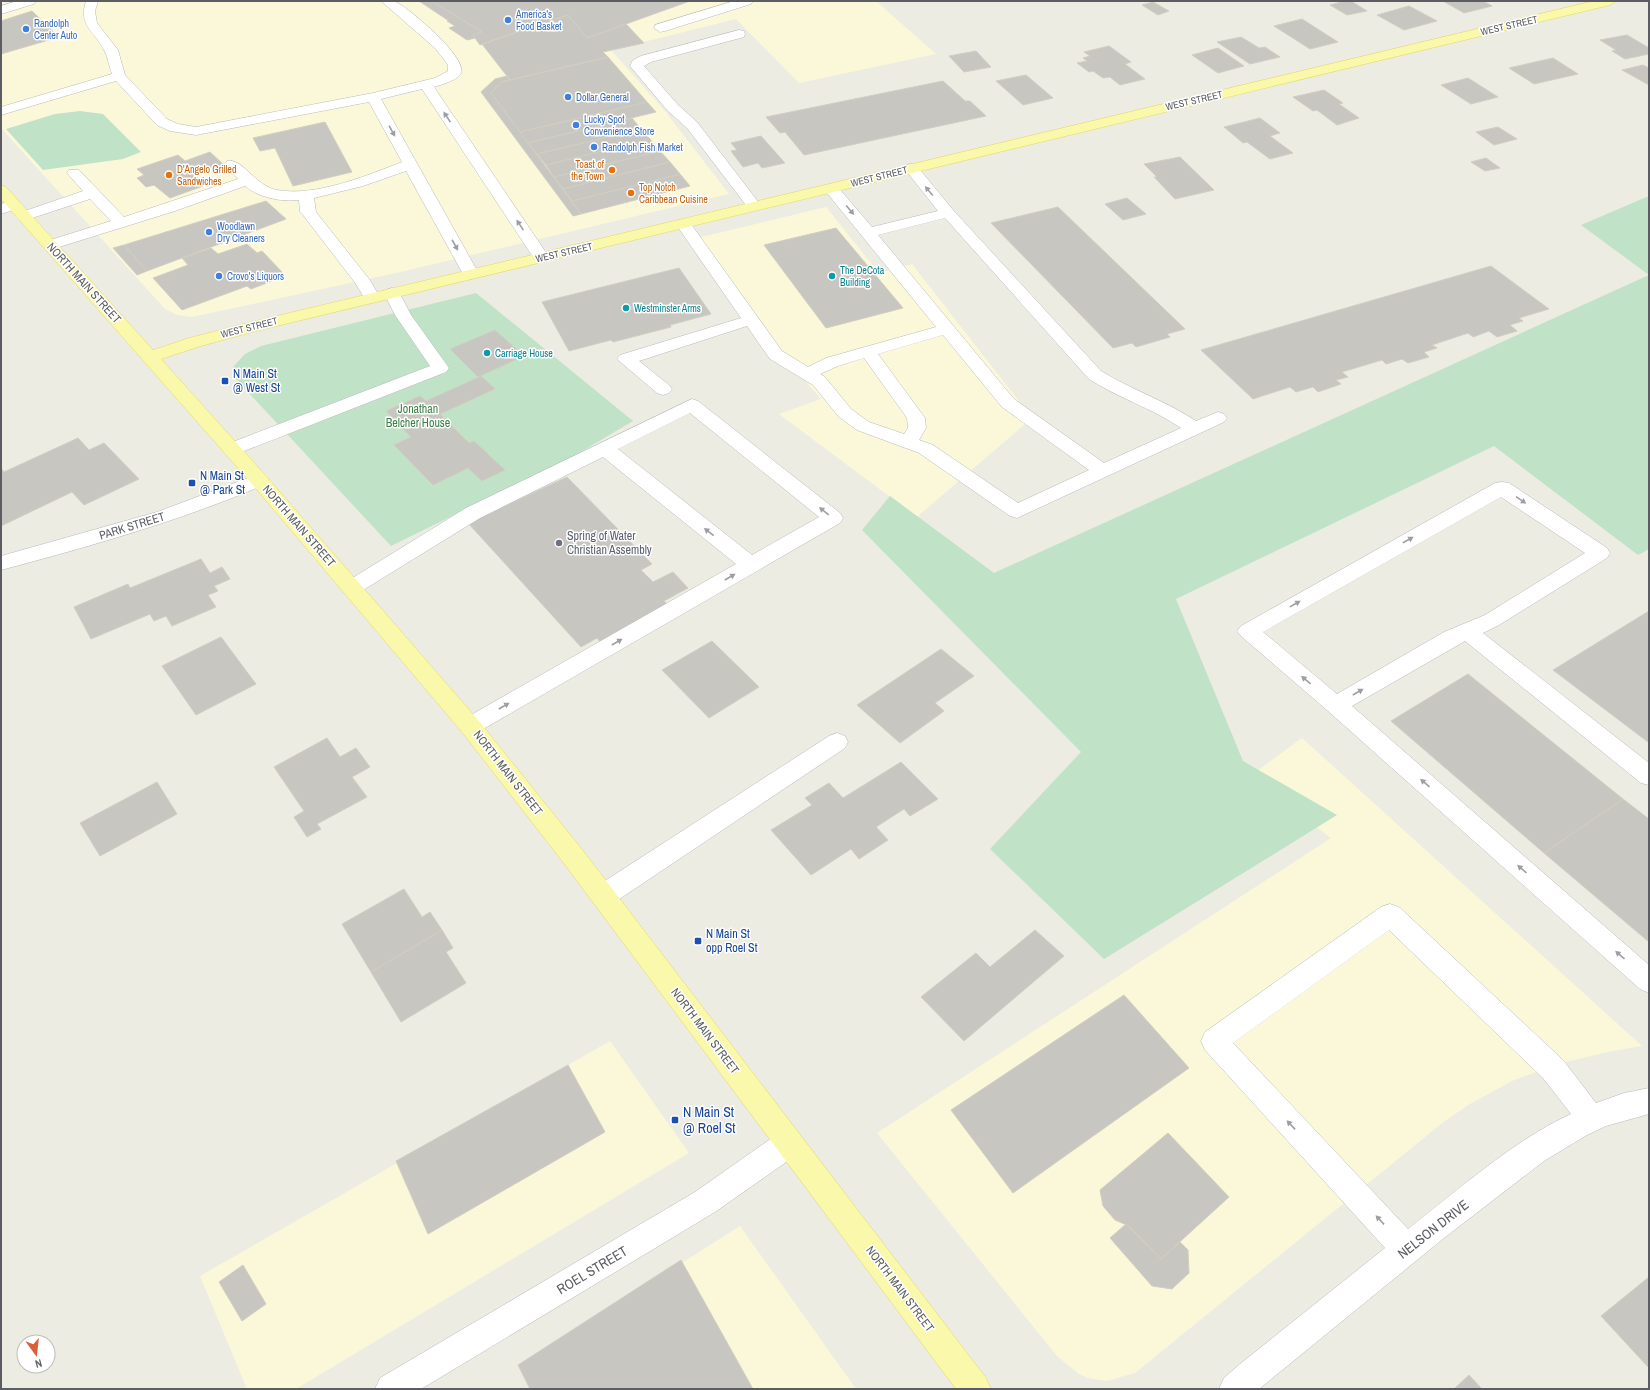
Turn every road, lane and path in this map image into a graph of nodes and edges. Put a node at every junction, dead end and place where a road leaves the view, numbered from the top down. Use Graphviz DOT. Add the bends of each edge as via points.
graph roads {
  1 [pos="30,1"];
  2 [pos="92,1"];
  3 [pos="387,1"];
  4 [pos="747,1"];
  5 [pos="1610,1"];
  6 [pos="1,10"];
  7 [pos="660,28"];
  8 [pos="739,34"];
  9 [pos="119,76"];
  10 [pos="426,85"];
  11 [pos="373,97"];
  12 [pos="1,111"];
  13 [pos="232,164"];
  14 [pos="411,164"];
  15 [pos="911,168"];
  16 [pos="74,173"];
  17 [pos="249,180"];
  18 [pos="831,188"];
  19 [pos="1,190"];
  20 [pos="92,193"];
  21 [pos="306,194"];
  22 [pos="754,206"];
  23 [pos="13,210"];
  24 [pos="948,213"];
  25 [pos="120,223"];
  26 [pos="683,223"];
  27 [pos="868,233"];
  28 [pos="50,245"];
  29 [pos="541,258"];
  30 [pos="471,274"];
  31 [pos="392,292"];
  32 [pos="372,297"];
  33 [pos="751,320"];
  34 [pos="947,328"];
  35 [pos="868,352"];
  36 [pos="151,357"];
  37 [pos="808,373"];
  38 [pos="663,389"];
  39 [pos="1218,418"];
  40 [pos="1195,429"];
  41 [pos="908,442"];
  42 [pos="604,448"];
  43 [pos="232,449"];
  44 [pos="1102,471"];
  45 [pos="259,480"];
  46 [pos="1,564"];
  47 [pos="751,565"];
  48 [pos="352,587"];
  49 [pos="1467,631"];
  50 [pos="1336,705"];
  51 [pos="470,726"];
  52 [pos="837,742"];
  53 [pos="1649,776"];
  54 [pos="603,896"];
  55 [pos="1649,981"];
  56 [pos="1649,1101"];
  57 [pos="1591,1118"];
  58 [pos="789,1143"];
  59 [pos="1406,1249"];
  60 [pos="391,1389"];
  61 [pos="975,1389"];
  62 [pos="1235,1389"];
  1 -- 6 [label="street"];
  2 -- 9 [label="street" via="89,11 91,23 111,50"];
  3 -- 10 [label="street" via="438,44 455,64 455,73 450,78"];
  4 -- 7 [label="street"];
  5 -- 15 [label="main road, WEST STREET"];
  8 -- 22 [label="street" via="646,59 637,66 673,108 692,125"];
  9 -- 11 [label="street" via="162,122 187,130 211,129"];
  9 -- 12 [label="street"];
  10 -- 11 [label="street"];
  29 -- 10 [label="street, one-way"];
  11 -- 14 [label="street, one-way"];
  13 -- 17 [label="street"];
  14 -- 21 [label="street" via="371,179"];
  14 -- 30 [label="street, one-way"];
  15 -- 18 [label="main road, WEST STREET"];
  24 -- 15 [label="street, one-way"];
  16 -- 20 [label="street"];
  17 -- 21 [label="street" via="260,190 272,194"];
  17 -- 25 [label="street"];
  18 -- 22 [label="main road, WEST STREET"];
  18 -- 27 [label="street, one-way"];
  19 -- 23 [label="main road, NORTH MAIN STREET"];
  20 -- 23 [label="street"];
  20 -- 25 [label="street"];
  21 -- 32 [label="street" via="308,212"];
  22 -- 26 [label="main road, WEST STREET"];
  23 -- 28 [label="main road, NORTH MAIN STREET"];
  24 -- 27 [label="street"];
  24 -- 40 [label="street" via="1095,375 1173,414"];
  25 -- 28 [label="street"];
  26 -- 29 [label="main road, WEST STREET"];
  26 -- 33 [label="street"];
  27 -- 34 [label="street"];
  28 -- 36 [label="main road, NORTH MAIN STREET"];
  29 -- 30 [label="main road, WEST STREET"];
  30 -- 31 [label="main road, WEST STREET"];
  31 -- 32 [label="main road, WEST STREET"];
  31 -- 43 [label="street" via="403,315 440,368"];
  32 -- 36 [label="main road, WEST STREET" via="221,334"];
  33 -- 37 [label="street" via="776,355"];
  33 -- 38 [label="street" via="626,359"];
  34 -- 35 [label="street"];
  34 -- 44 [label="street" via="1008,403"];
  35 -- 37 [label="street" via="832,362"];
  35 -- 41 [label="street" via="916,418 917,428"];
  36 -- 43 [label="main road, NORTH MAIN STREET"];
  37 -- 41 [label="street" via="819,381 845,413 854,420 863,426"];
  39 -- 40 [label="street"];
  40 -- 44 [label="street"];
  41 -- 44 [label="street" via="944,460 1017,511"];
  47 -- 42 [label="street, one-way"];
  47 -- 42 [label="street, one-way" via="833,518 692,405"];
  42 -- 48 [label="street" via="473,513"];
  43 -- 45 [label="main road, NORTH MAIN STREET"];
  45 -- 46 [label="street, PARK STREET" via="180,511 110,534"];
  45 -- 48 [label="main road, NORTH MAIN STREET"];
  51 -- 47 [label="street, one-way"];
  48 -- 51 [label="main road, NORTH MAIN STREET"];
  50 -- 49 [label="street, one-way"];
  50 -- 49 [label="street, one-way" via="1248,631 1502,488 1600,553 1492,620"];
  49 -- 53 [label="street"];
  55 -- 50 [label="street, one-way"];
  51 -- 54 [label="main road, NORTH MAIN STREET"];
  52 -- 54 [label="street"];
  54 -- 58 [label="main road, NORTH MAIN STREET"];
  56 -- 57 [label="street, NELSON DRIVE"];
  57 -- 59 [label="street, NELSON DRIVE" via="1561,1134 1504,1174"];
  59 -- 57 [label="street, one-way" via="1214,1041 1390,915 1553,1069"];
  58 -- 60 [label="street, ROEL STREET" via="704,1202"];
  58 -- 61 [label="main road, NORTH MAIN STREET"];
  59 -- 62 [label="street, NELSON DRIVE"];
}
